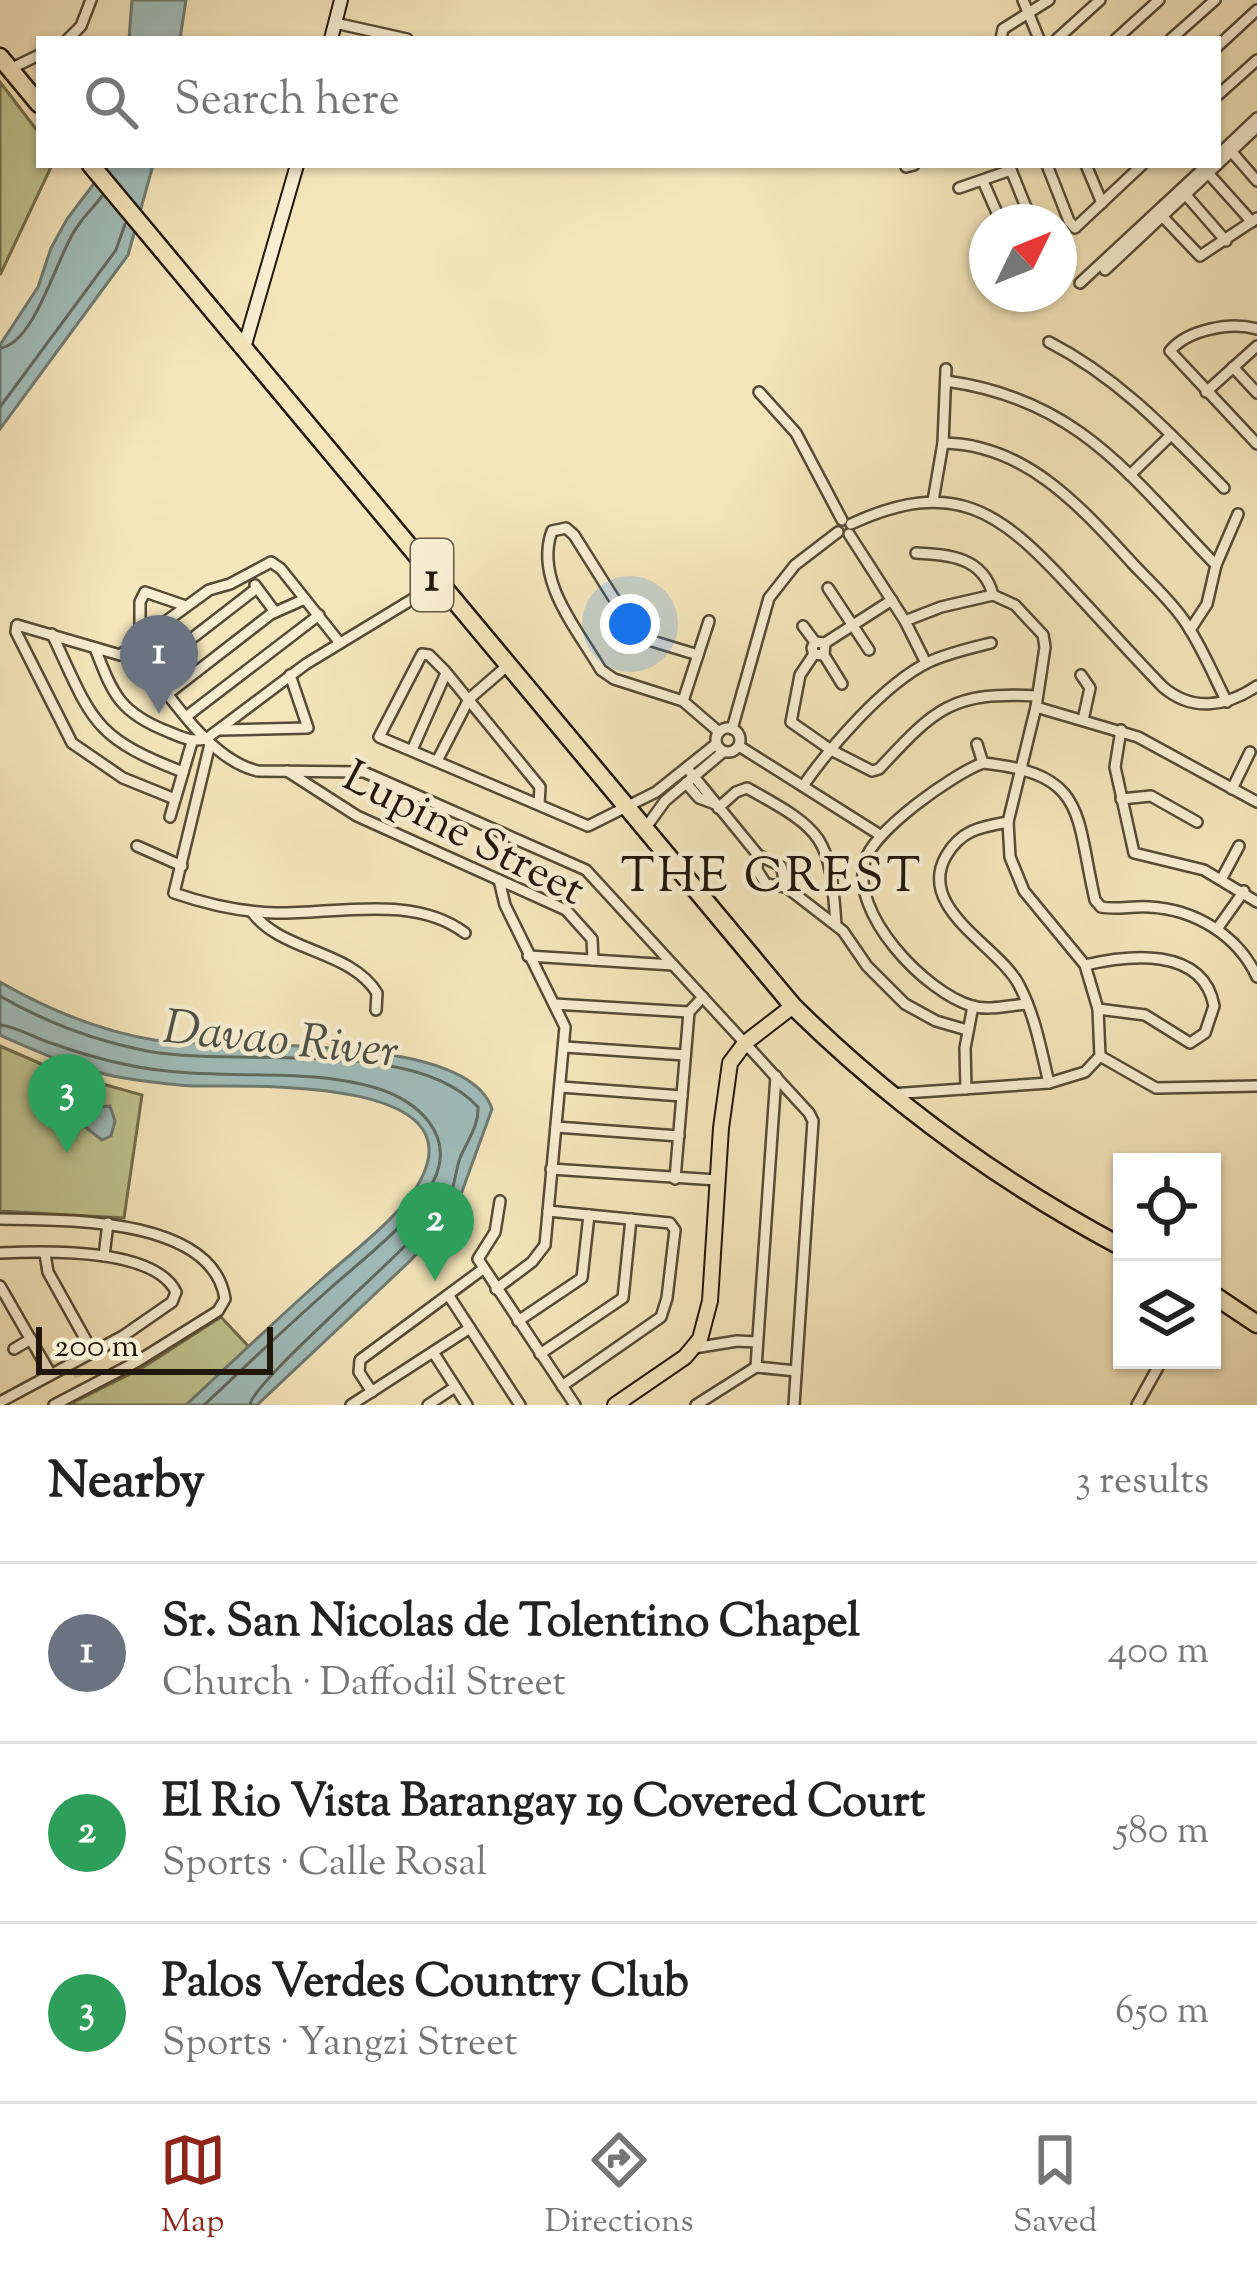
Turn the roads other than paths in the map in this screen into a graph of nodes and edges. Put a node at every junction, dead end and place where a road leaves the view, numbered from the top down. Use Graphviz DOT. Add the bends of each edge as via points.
graph roads {
  1 [pos="91,0"];
  2 [pos="341,0"];
  3 [pos="1024,0"];
  4 [pos="1049,0"];
  5 [pos="1100,0"];
  6 [pos="1159,0"];
  7 [pos="1215,0"];
  8 [pos="1257,10"];
  9 [pos="1029,13"];
  10 [pos="335,23"];
  11 [pos="1001,35"];
  12 [pos="71,36"];
  13 [pos="332,36"];
  14 [pos="394,36"];
  15 [pos="1038,36"];
  16 [pos="1060,36"];
  17 [pos="1119,36"];
  18 [pos="1174,36"];
  19 [pos="1221,43"];
  20 [pos="36,56"];
  21 [pos="1257,60"];
  22 [pos="5,63"];
  23 [pos="1221,92"];
  24 [pos="36,100"];
  25 [pos="1257,118"];
  26 [pos="1256,131"];
  27 [pos="1231,151"];
  28 [pos="1221,157"];
  29 [pos="1221,159"];
  30 [pos="93,168"];
  31 [pos="296,168"];
  32 [pos="1008,168"];
  33 [pos="1010,168"];
  34 [pos="1048,168"];
  35 [pos="1087,168"];
  36 [pos="1139,168"];
  37 [pos="1210,168"];
  38 [pos="1210,168"];
  39 [pos="1217,168"];
  40 [pos="983,181"];
  41 [pos="1257,181"];
  42 [pos="959,188"];
  43 [pos="1185,194"];
  44 [pos="1102,203"];
  45 [pos="993,204"];
  46 [pos="1025,204"];
  47 [pos="1162,216"];
  48 [pos="1254,220"];
  49 [pos="1226,241"];
  50 [pos="1105,270"];
  51 [pos="1081,284"];
  52 [pos="1257,329"];
  53 [pos="1049,341"];
  54 [pos="1257,346"];
  55 [pos="244,348"];
  56 [pos="1233,368"];
  57 [pos="760,392"];
  58 [pos="1206,392"];
  59 [pos="1257,393"];
  60 [pos="1171,434"];
  61 [pos="943,443"];
  62 [pos="1257,444"];
  63 [pos="1130,475"];
  64 [pos="1224,488"];
  65 [pos="933,501"];
  66 [pos="1238,514"];
  67 [pos="845,528"];
  68 [pos="916,553"];
  69 [pos="1216,566"];
  70 [pos="248,575"];
  71 [pos="439,584"];
  72 [pos="257,588"];
  73 [pos="828,588"];
  74 [pos="993,595"];
  75 [pos="305,599"];
  76 [pos="892,600"];
  77 [pos="185,607"];
  78 [pos="274,612"];
  79 [pos="319,615"];
  80 [pos="709,621"];
  81 [pos="905,622"];
  82 [pos="852,625"];
  83 [pos="803,626"];
  84 [pos="1190,630"];
  85 [pos="52,634"];
  86 [pos="340,643"];
  87 [pos="992,643"];
  88 [pos="136,644"];
  89 [pos="820,648"];
  90 [pos="95,649"];
  91 [pos="869,650"];
  92 [pos="698,655"];
  93 [pos="926,663"];
  94 [pos="507,666"];
  95 [pos="151,670"];
  96 [pos="446,673"];
  97 [pos="290,675"];
  98 [pos="1081,675"];
  99 [pos="842,684"];
  100 [pos="1257,686"];
  101 [pos="169,693"];
  102 [pos="469,699"];
  103 [pos="683,700"];
  104 [pos="1037,702"];
  105 [pos="1227,702"];
  106 [pos="188,716"];
  107 [pos="1083,721"];
  108 [pos="732,729"];
  109 [pos="217,730"];
  110 [pos="1120,730"];
  111 [pos="208,741"];
  112 [pos="192,742"];
  113 [pos="719,742"];
  114 [pos="977,743"];
  115 [pos="739,746"];
  116 [pos="412,749"];
  117 [pos="831,750"];
  118 [pos="1250,752"];
  119 [pos="437,761"];
  120 [pos="983,763"];
  121 [pos="286,771"];
  122 [pos="1022,771"];
  123 [pos="183,772"];
  124 [pos="689,776"];
  125 [pos="803,786"];
  126 [pos="1232,789"];
  127 [pos="669,790"];
  128 [pos="1121,799"];
  129 [pos="175,800"];
  130 [pos="1257,802"];
  131 [pos="539,805"];
  132 [pos="716,806"];
  133 [pos="625,808"];
  134 [pos="170,817"];
  135 [pos="1008,822"];
  136 [pos="1197,822"];
  137 [pos="644,830"];
  138 [pos="880,835"];
  139 [pos="136,846"];
  140 [pos="1239,846"];
  141 [pos="758,855"];
  142 [pos="182,866"];
  143 [pos="1222,878"];
  144 [pos="499,880"];
  145 [pos="786,887"];
  146 [pos="1253,896"];
  147 [pos="252,912"];
  148 [pos="836,925"];
  149 [pos="1217,929"];
  150 [pos="465,933"];
  151 [pos="528,956"];
  152 [pos="593,960"];
  153 [pos="675,965"];
  154 [pos="1084,965"];
  155 [pos="1257,977"];
  156 [pos="703,997"];
  157 [pos="554,1004"];
  158 [pos="1027,1004"];
  159 [pos="793,1006"];
  160 [pos="973,1006"];
  161 [pos="376,1010"];
  162 [pos="1098,1010"];
  163 [pos="689,1012"];
  164 [pos="967,1030"];
  165 [pos="746,1043"];
  166 [pos="565,1047"];
  167 [pos="685,1055"];
  168 [pos="1100,1055"];
  169 [pos="776,1076"];
  170 [pos="1049,1083"];
  171 [pos="1257,1086"];
  172 [pos="561,1087"];
  173 [pos="966,1090"];
  174 [pos="887,1094"];
  175 [pos="682,1096"];
  176 [pos="556,1127"];
  177 [pos="679,1136"];
  178 [pos="550,1169"];
  179 [pos="675,1179"];
  180 [pos="717,1180"];
  181 [pos="500,1201"];
  182 [pos="548,1211"];
  183 [pos="590,1215"];
  184 [pos="0,1219"];
  185 [pos="632,1220"];
  186 [pos="108,1223"];
  187 [pos="1113,1241"];
  188 [pos="0,1253"];
  189 [pos="45,1254"];
  190 [pos="104,1256"];
  191 [pos="483,1269"];
  192 [pos="496,1289"];
  193 [pos="1,1290"];
  194 [pos="176,1292"];
  195 [pos="194,1294"];
  196 [pos="449,1296"];
  197 [pos="1221,1298"];
  198 [pos="1221,1299"];
  199 [pos="1257,1311"];
  200 [pos="518,1321"];
  201 [pos="1257,1324"];
  202 [pos="470,1328"];
  203 [pos="31,1340"];
  204 [pos="758,1342"];
  205 [pos="694,1348"];
  206 [pos="14,1349"];
  207 [pos="92,1351"];
  208 [pos="433,1352"];
  209 [pos="540,1354"];
  210 [pos="756,1366"];
  211 [pos="1157,1369"];
  212 [pos="796,1371"];
  213 [pos="50,1373"];
  214 [pos="78,1374"];
  215 [pos="562,1386"];
  216 [pos="455,1387"];
  217 [pos="372,1392"];
  218 [pos="0,1402"];
  219 [pos="54,1405"];
  220 [pos="351,1405"];
  221 [pos="428,1405"];
  222 [pos="467,1405"];
  223 [pos="520,1405"];
  224 [pos="575,1405"];
  225 [pos="615,1405"];
  226 [pos="696,1405"];
  227 [pos="794,1405"];
  228 [pos="1137,1405"];
  1 -- 12 [label="street"];
  2 -- 10 [label="street"];
  3 -- 9 [label="street"];
  4 -- 9 [label="street"];
  5 -- 16 [label="street"];
  6 -- 17 [label="street"];
  7 -- 18 [label="street"];
  8 -- 19 [label="street"];
  9 -- 11 [label="street"];
  9 -- 15 [label="street"];
  10 -- 13 [label="street"];
  10 -- 14 [label="street"];
  20 -- 22 [label="street"];
  21 -- 23 [label="street"];
  22 -- 24 [label="highway"];
  25 -- 28 [label="street"];
  26 -- 27 [label="street"];
  27 -- 29 [label="street"];
  27 -- 41 [label="street"];
  30 -- 55 [label="highway, 1"];
  31 -- 55 [label="street"];
  32 -- 40 [label="street"];
  33 -- 46 [label="street"];
  34 -- 44 [label="street" via="1072,227"];
  35 -- 44 [label="street"];
  36 -- 44 [label="street"];
  37 -- 43 [label="street"];
  38 -- 51 [label="street"];
  39 -- 48 [label="street"];
  40 -- 42 [label="street"];
  40 -- 45 [label="street"];
  43 -- 47 [label="street"];
  43 -- 49 [label="street"];
  47 -- 49 [label="street" via="1200,256"];
  47 -- 50 [label="street"];
  48 -- 49 [label="street"];
  52 -- 58 [label="street" via="1225,325 1170,350"];
  53 -- 60 [label="street" via="1110,377"];
  54 -- 56 [label="street"];
  55 -- 71 [label="highway, 1"];
  56 -- 58 [label="street"];
  56 -- 59 [label="street"];
  57 -- 67 [label="street" via="796,433"];
  58 -- 62 [label="street"];
  60 -- 63 [label="street"];
  60 -- 64 [label="street"];
  61 -- 63 [label="street" via="946,375 1048,409"];
  61 -- 65 [label="street"];
  61 -- 84 [label="street" via="1008,456 1062,491"];
  63 -- 69 [label="street"];
  65 -- 67 [label="street" via="884,509"];
  65 -- 105 [label="street" via="1016,531 1172,695 1192,704"];
  66 -- 69 [label="street"];
  67 -- 76 [label="street"];
  67 -- 108 [label="street" via="796,565 770,598"];
  68 -- 74 [label="street" via="978,567"];
  69 -- 84 [label="street"];
  70 -- 72 [label="street"];
  70 -- 75 [label="street" via="271,562"];
  70 -- 77 [label="street"];
  71 -- 86 [label="street"];
  71 -- 94 [label="highway, 1"];
  72 -- 78 [label="street"];
  72 -- 95 [label="street"];
  73 -- 82 [label="street"];
  74 -- 81 [label="street"];
  74 -- 104 [label="street" via="1016,605 1042,635"];
  75 -- 78 [label="street"];
  75 -- 79 [label="street"];
  76 -- 81 [label="street"];
  76 -- 82 [label="street"];
  77 -- 88 [label="street"];
  77 -- 88 [label="street" via="145,592"];
  78 -- 101 [label="street"];
  79 -- 86 [label="street"];
  79 -- 106 [label="street"];
  80 -- 92 [label="street"];
  81 -- 93 [label="street"];
  82 -- 89 [label="street"];
  82 -- 91 [label="street"];
  83 -- 89 [label="street"];
  84 -- 105 [label="street"];
  85 -- 90 [label="street"];
  85 -- 123 [label="street" via="95,723"];
  85 -- 129 [label="street" via="17,625 72,743"];
  86 -- 97 [label="street"];
  87 -- 93 [label="street"];
  88 -- 90 [label="street" via="117,656"];
  88 -- 95 [label="street"];
  89 -- 99 [label="street"];
  89 -- 117 [label="street" via="800,675 790,718"];
  90 -- 112 [label="street" via="127,710"];
  92 -- 103 [label="street"];
  92 -- 103 [label="street" via="635,632 566,529 550,534 548,571 602,670"];
  93 -- 117 [label="street"];
  94 -- 102 [label="street"];
  94 -- 133 [label="highway, 1"];
  95 -- 101 [label="street"];
  96 -- 102 [label="street"];
  96 -- 116 [label="street"];
  96 -- 116 [label="street" via="422,654 379,736"];
  97 -- 109 [label="street"];
  97 -- 109 [label="street" via="308,728"];
  98 -- 107 [label="street" via="1090,688"];
  100 -- 105 [label="street"];
  101 -- 106 [label="street"];
  102 -- 119 [label="street"];
  102 -- 131 [label="street" via="542,788"];
  103 -- 113 [label="street"];
  104 -- 107 [label="street"];
  104 -- 117 [label="street" via="993,694 951,704 876,771"];
  104 -- 122 [label="street"];
  106 -- 111 [label="street"];
  107 -- 110 [label="street"];
  108 -- 113 [label="street"];
  108 -- 115 [label="street"];
  109 -- 111 [label="street"];
  110 -- 126 [label="street"];
  110 -- 128 [label="street" via="1114,766"];
  111 -- 112 [label="street"];
  111 -- 121 [label="street" via="251,770"];
  111 -- 142 [label="street"];
  112 -- 123 [label="street"];
  113 -- 115 [label="street" via="734,752"];
  113 -- 124 [label="street"];
  114 -- 120 [label="street"];
  115 -- 125 [label="street"];
  116 -- 119 [label="street"];
  117 -- 125 [label="street"];
  118 -- 126 [label="street"];
  119 -- 131 [label="street"];
  120 -- 122 [label="street"];
  120 -- 138 [label="street"];
  121 -- 144 [label="street, Lupine Street" via="357,816"];
  121 -- 153 [label="street" via="364,772 586,870"];
  122 -- 135 [label="street"];
  122 -- 149 [label="street" via="1055,783 1073,803 1101,907 1176,910"];
  123 -- 129 [label="street"];
  124 -- 127 [label="street"];
  124 -- 132 [label="street" via="699,798"];
  125 -- 138 [label="street"];
  126 -- 130 [label="street"];
  127 -- 133 [label="street"];
  127 -- 137 [label="street"];
  128 -- 136 [label="street" via="1151,796"];
  128 -- 143 [label="street" via="1136,855"];
  129 -- 134 [label="street"];
  131 -- 133 [label="street" via="589,826"];
  132 -- 141 [label="street"];
  132 -- 148 [label="street" via="747,788 818,836 832,871"];
  133 -- 137 [label="highway, 1"];
  135 -- 154 [label="street" via="1010,857 1024,890"];
  135 -- 158 [label="street" via="962,836 941,866 940,882 951,910 1016,979"];
  137 -- 159 [label="highway, 1"];
  138 -- 160 [label="street" via="863,865 868,908 914,969"];
  139 -- 142 [label="street"];
  140 -- 143 [label="street"];
  141 -- 145 [label="street" via="781,866"];
  141 -- 145 [label="street" via="766,884"];
  142 -- 147 [label="street" via="174,893"];
  143 -- 146 [label="street"];
  144 -- 151 [label="street"];
  144 -- 152 [label="street, Lupine Street" via="570,914 594,943"];
  145 -- 148 [label="street"];
  146 -- 149 [label="street"];
  147 -- 150 [label="street" via="410,911"];
  147 -- 161 [label="street" via="363,977 377,993"];
  148 -- 164 [label="street" via="905,1004"];
  149 -- 155 [label="street"];
  151 -- 152 [label="street"];
  151 -- 157 [label="street"];
  152 -- 153 [label="street"];
  153 -- 156 [label="street"];
  154 -- 162 [label="street"];
  154 -- 162 [label="street" via="1131,956 1170,961 1204,982 1214,1006 1205,1033 1190,1043 1145,1016"];
  156 -- 163 [label="street"];
  156 -- 165 [label="street"];
  157 -- 163 [label="street"];
  157 -- 166 [label="street"];
  158 -- 160 [label="street"];
  158 -- 170 [label="street"];
  159 -- 165 [label="main road"];
  159 -- 174 [label="highway, 1"];
  160 -- 164 [label="street"];
  162 -- 168 [label="street"];
  163 -- 167 [label="street"];
  164 -- 173 [label="street"];
  165 -- 169 [label="street"];
  165 -- 180 [label="main road" via="727,1077"];
  166 -- 167 [label="street"];
  166 -- 172 [label="street"];
  167 -- 175 [label="street"];
  168 -- 170 [label="street" via="1085,1072"];
  168 -- 171 [label="street" via="1156,1088"];
  169 -- 204 [label="street"];
  169 -- 212 [label="street" via="813,1121"];
  170 -- 173 [label="street"];
  172 -- 175 [label="street"];
  172 -- 176 [label="street"];
  173 -- 174 [label="street"];
  174 -- 187 [label="highway, 1" via="957,1147"];
  175 -- 177 [label="street"];
  176 -- 177 [label="street"];
  176 -- 178 [label="street"];
  177 -- 179 [label="street"];
  178 -- 179 [label="street"];
  178 -- 182 [label="street"];
  179 -- 180 [label="street"];
  180 -- 205 [label="main road" via="710,1301"];
  181 -- 191 [label="street" via="495,1232 477,1256"];
  182 -- 183 [label="street"];
  182 -- 192 [label="street" via="544,1250"];
  183 -- 185 [label="street"];
  183 -- 200 [label="street" via="582,1278"];
  184 -- 186 [label="street"];
  185 -- 209 [label="street" via="623,1298"];
  185 -- 215 [label="street" via="675,1230 661,1317"];
  186 -- 190 [label="street"];
  186 -- 214 [label="street" via="187,1251 220,1280 225,1299 178,1337"];
  188 -- 189 [label="street"];
  189 -- 190 [label="street"];
  189 -- 207 [label="street"];
  190 -- 194 [label="street" via="161,1274"];
  191 -- 192 [label="street"];
  191 -- 196 [label="street"];
  192 -- 200 [label="street"];
  193 -- 203 [label="street"];
  194 -- 195 [label="street"];
  194 -- 207 [label="street" via="165,1309"];
  196 -- 202 [label="street"];
  196 -- 217 [label="street" via="360,1360"];
  197 -- 199 [label="highway"];
  198 -- 201 [label="highway"];
  200 -- 209 [label="street"];
  202 -- 208 [label="street"];
  202 -- 223 [label="street"];
  203 -- 206 [label="street"];
  203 -- 213 [label="street"];
  204 -- 205 [label="street"];
  204 -- 210 [label="street"];
  205 -- 225 [label="main road"];
  207 -- 214 [label="street"];
  208 -- 216 [label="street"];
  208 -- 217 [label="street"];
  209 -- 215 [label="street"];
  210 -- 212 [label="street"];
  210 -- 226 [label="street"];
  211 -- 228 [label="street"];
  212 -- 227 [label="street"];
  213 -- 214 [label="street"];
  213 -- 218 [label="street"];
  214 -- 219 [label="street"];
  215 -- 224 [label="street"];
  216 -- 221 [label="street"];
  216 -- 222 [label="street"];
  217 -- 220 [label="street"];
}
